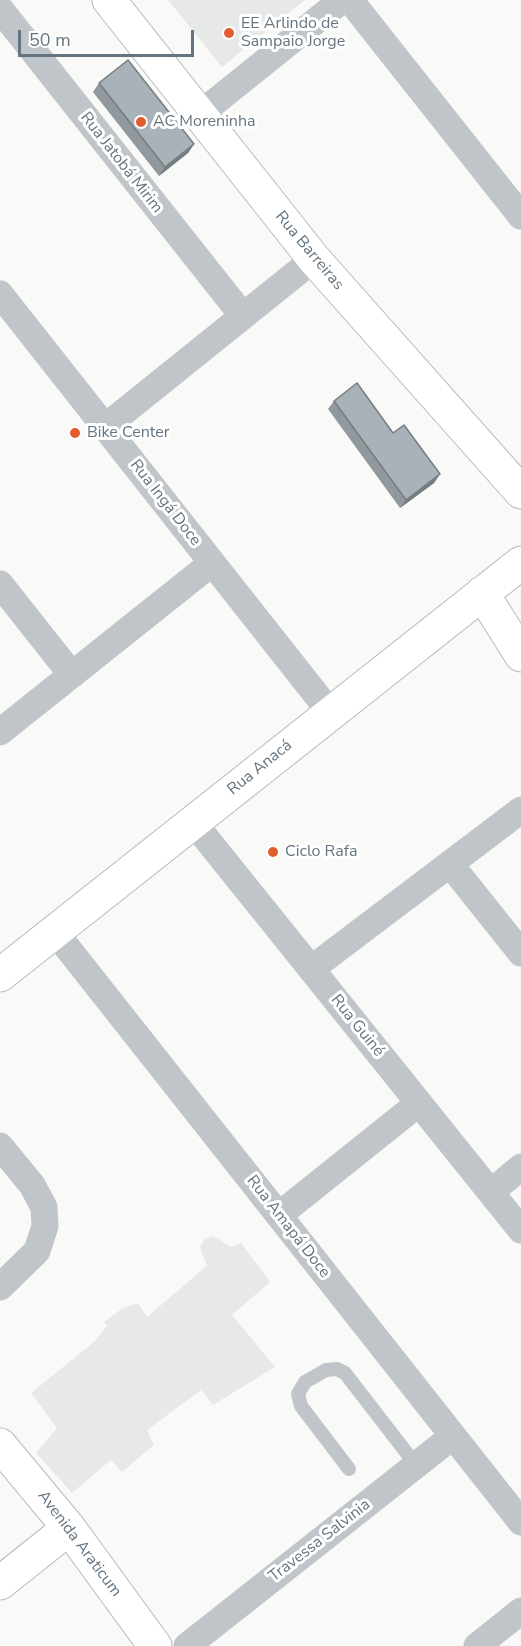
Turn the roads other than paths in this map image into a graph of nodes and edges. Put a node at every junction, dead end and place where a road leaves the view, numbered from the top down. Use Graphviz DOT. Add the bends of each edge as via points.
graph roads {
  1 [pos="109,0"];
  2 [pos="342,0"];
  3 [pos="350,0"];
  4 [pos="0,9"];
  5 [pos="200,114"];
  6 [pos="521,216"];
  7 [pos="314,259"];
  8 [pos="0,294"];
  9 [pos="243,316"];
  10 [pos="105,427"];
  11 [pos="521,492"];
  12 [pos="521,562"];
  13 [pos="212,563"];
  14 [pos="0,584"];
  15 [pos="482,593"];
  16 [pos="521,655"];
  17 [pos="72,675"];
  18 [pos="330,712"];
  19 [pos="0,732"];
  20 [pos="521,810"];
  21 [pos="193,822"];
  22 [pos="450,864"];
  23 [pos="55,932"];
  24 [pos="521,953"];
  25 [pos="311,969"];
  26 [pos="0,975"];
  27 [pos="419,1103"];
  28 [pos="0,1146"];
  29 [pos="521,1167"];
  30 [pos="491,1192"];
  31 [pos="279,1215"];
  32 [pos="521,1230"];
  33 [pos="0,1287"];
  34 [pos="453,1436"];
  35 [pos="0,1445"];
  36 [pos="416,1465"];
  37 [pos="349,1469"];
  38 [pos="521,1522"];
  39 [pos="69,1528"];
  40 [pos="0,1583"];
  41 [pos="521,1611"];
  42 [pos="155,1646"];
  43 [pos="187,1646"];
  44 [pos="477,1646"];
  1 -- 5 [label="street, Rua Barreiras"];
  2 -- 5 [label="street"];
  3 -- 6 [label="street"];
  4 -- 9 [label="street, Rua Jatobá Mirim"];
  5 -- 7 [label="street, Rua Barreiras"];
  7 -- 9 [label="street"];
  7 -- 11 [label="street, Rua Barreiras"];
  8 -- 10 [label="street, Rua Ingá Doce"];
  9 -- 10 [label="street"];
  10 -- 13 [label="street, Rua Ingá Doce"];
  12 -- 15 [label="street, Rua Anacá"];
  13 -- 17 [label="street"];
  13 -- 18 [label="street, Rua Ingá Doce"];
  14 -- 17 [label="street"];
  15 -- 16 [label="street"];
  15 -- 18 [label="street, Rua Anacá"];
  17 -- 19 [label="street"];
  18 -- 21 [label="street, Rua Anacá"];
  20 -- 22 [label="street"];
  21 -- 23 [label="street, Rua Anacá"];
  21 -- 25 [label="street, Rua Guiné"];
  22 -- 24 [label="street"];
  22 -- 25 [label="street"];
  23 -- 26 [label="street, Rua Anacá"];
  23 -- 31 [label="street, Rua Amapá Doce"];
  25 -- 27 [label="street, Rua Guiné"];
  27 -- 30 [label="street, Rua Guiné"];
  27 -- 31 [label="street"];
  28 -- 33 [label="street" via="32,1185 44,1207 45,1226 37,1251"];
  29 -- 30 [label="street"];
  30 -- 32 [label="street, Rua Guiné"];
  31 -- 34 [label="street, Rua Amapá Doce"];
  34 -- 36 [label="street, Travessa Salvinia"];
  34 -- 38 [label="street, Rua Amapá Doce"];
  35 -- 39 [label="street, Avenida Araticum"];
  36 -- 37 [label="lane" via="345,1373 326,1370 305,1382 298,1394 301,1406"];
  36 -- 43 [label="street, Travessa Salvinia"];
  39 -- 40 [label="street"];
  39 -- 42 [label="street, Avenida Araticum"];
  41 -- 44 [label="street"];
}
